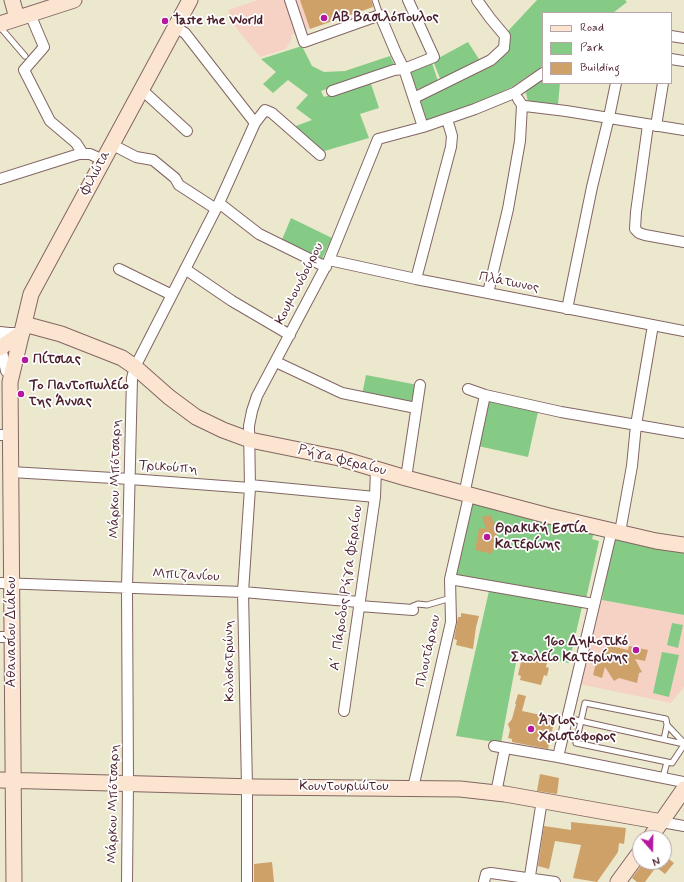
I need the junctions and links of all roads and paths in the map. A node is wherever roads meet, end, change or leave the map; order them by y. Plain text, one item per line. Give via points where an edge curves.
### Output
1 (12, 0) edge
2 (74, 0) edge
3 (190, 0) edge
4 (290, 0) edge
5 (375, 0) edge
6 (408, 0) edge
7 (477, 0) edge
8 (380, 15) junction
9 (24, 16) junction
10 (0, 24) edge
11 (0, 27) edge
12 (175, 27) junction
13 (672, 36) edge
14 (684, 38) edge
15 (25, 56) dead end
16 (672, 59) edge
17 (684, 61) edge
18 (404, 69) junction
19 (542, 74) edge
20 (616, 84) edge
21 (663, 84) edge
22 (142, 89) junction
23 (332, 91) dead end
24 (514, 93) junction
25 (414, 98) junction
26 (522, 105) junction
27 (609, 117) junction
28 (447, 119) junction
29 (255, 122) junction
30 (652, 125) junction
31 (422, 127) junction
32 (684, 130) edge
33 (187, 131) dead end
34 (111, 144) junction
35 (83, 154) junction
36 (320, 155) dead end
37 (103, 160) junction
38 (0, 179) edge
39 (218, 206) junction
40 (684, 242) edge
41 (328, 264) junction
42 (119, 268) dead end
43 (186, 269) junction
44 (416, 279) junction
45 (488, 293) junction
46 (172, 295) junction
47 (567, 309) junction
48 (653, 325) junction
49 (23, 329) junction
50 (684, 331) edge
51 (0, 332) edge
52 (290, 335) junction
53 (3, 350) edge
54 (276, 362) junction
55 (135, 367) junction
56 (420, 385) dead end
57 (468, 389) dead end
58 (485, 395) junction
59 (5, 400) edge
60 (416, 408) junction
61 (636, 425) junction
62 (684, 433) edge
63 (5, 435) edge
64 (250, 440) junction
65 (376, 469) junction
66 (11, 472) junction
67 (406, 478) junction
68 (130, 479) junction
69 (250, 487) junction
70 (6, 491) edge
71 (466, 495) junction
72 (374, 497) junction
73 (616, 531) junction
74 (684, 546) edge
75 (450, 579) junction
76 (6, 583) edge
77 (127, 587) junction
78 (243, 592) junction
79 (452, 598) junction
80 (359, 604) junction
81 (594, 604) junction
82 (411, 610) joint
83 (6, 637) edge
84 (344, 711) dead end
85 (567, 718) junction
86 (581, 721) junction
87 (667, 725) junction
88 (664, 739) junction
89 (684, 744) edge
90 (494, 746) dead end
91 (505, 748) junction
92 (558, 757) junction
93 (667, 762) junction
94 (663, 777) junction
95 (7, 780) edge
96 (684, 782) edge
97 (128, 784) junction
98 (247, 787) junction
99 (413, 788) junction
100 (684, 789) edge
101 (496, 793) junction
102 (542, 800) junction
103 (662, 822) junction
104 (684, 826) edge
105 (656, 830) edge
106 (632, 863) edge
107 (485, 878) edge
108 (529, 880) edge
109 (14, 882) edge
110 (127, 882) edge
111 (247, 882) edge
112 (555, 882) edge
113 (618, 882) edge

1 - 9 street
2 - 9 street
3 - 12 street, Φιλώτα
4 - 8 street via 304,42
5 - 8 lane
6 - 18 street via 434,57
7 - 25 street via 505,36 504,48 491,60
8 - 18 street
9 - 10 street
9 - 35 street via 44,47 24,70 50,122 76,143
11 - 15 lane
12 - 22 street, Φιλώτα
12 - 29 street via 185,33
13 - 14 street
16 - 17 street
18 - 23 street
18 - 25 street
19 - 24 street
20 - 27 street
21 - 30 street
22 - 33 street
22 - 34 street, Φιλώτα
24 - 26 street
24 - 28 street
25 - 31 street
26 - 27 street
26 - 45 street via 520,141 508,209
27 - 30 street
27 - 47 street
28 - 31 street
28 - 44 street via 452,136 451,147
29 - 36 street, Μάρκου Μπότσαρη via 265,110 272,113
29 - 39 street, Μάρκου Μπότσαρη
30 - 32 street
30 - 40 street via 635,229 645,235
31 - 41 street, Κουμουνδούρου via 378,139
34 - 37 street, Φιλώτα
34 - 39 street, Πλάτωνος via 136,156 153,160 175,178 179,185
35 - 37 street via 90,154
35 - 38 street
37 - 49 street, Φιλώτα via 31,294
39 - 41 street, Πλάτωνος via 260,234
39 - 43 street, Μάρκου Μπότσαρη
41 - 44 street, Πλάτωνος
41 - 52 street, Κουμουνδούρου
42 - 46 street
43 - 46 street, Μάρκου Μπότσαρη
43 - 52 street via 232,301
44 - 45 street, Πλάτωνος
45 - 47 street, Πλάτωνος
46 - 55 street, Μάρκου Μπότσαρη
47 - 48 street, Πλάτωνος
48 - 50 street, Πλάτωνος
48 - 61 street
49 - 51 street via 9,333
49 - 53 street, Φιλώτα
49 - 55 street, Ρήγα Φεραίου via 61,334 122,358
52 - 54 street, Κουμουνδούρου
53 - 59 street, Αθανασίου Διάκου via 8,376
54 - 60 street via 342,393
54 - 64 street, Κουμουνδούρου via 252,411
55 - 64 street, Ρήγα Φεραίου via 196,418
55 - 68 street, Μάρκου Μπότσαρη via 132,378
56 - 60 street
57 - 58 street
58 - 61 street
58 - 71 street, Πλουτάρχου
59 - 63 street, Αθανασίου Διάκου
60 - 67 street
61 - 62 street
61 - 73 street via 632,466
63 - 66 street, Αθανασίου Διάκου
64 - 65 street, Ρήγα Φεραίου via 339,458
64 - 69 street, Κολοκοτρώνη
65 - 67 street, Ρήγα Φεραίου
65 - 72 street, Α΄ Πάροδος Ρήγα Φεραίου
66 - 68 street, Τρικούπη
66 - 70 street, Αθανασίου Διάκου
67 - 71 street, Ρήγα Φεραίου
68 - 69 street, Τρικούπη
68 - 77 street, Μάρκου Μπότσαρη
69 - 72 street, Τρικούπη
69 - 78 street, Κολοκοτρώνη
70 - 76 street, Αθανασίου Διάκου
71 - 73 street, Ρήγα Φεραίου
71 - 75 street, Πλουτάρχου
72 - 80 street, Α΄ Πάροδος Ρήγα Φεραίου
73 - 74 street, Ρήγα Φεραίου
73 - 81 street
75 - 79 street, Πλουτάρχου
75 - 81 street
76 - 77 street, Μπιζανίου
76 - 83 street, Αθανασίου Διάκου
77 - 78 street, Μπιζανίου
77 - 97 street, Μάρκου Μπότσαρη
78 - 80 street, Μπιζανίου
78 - 98 street, Κολοκοτρώνη
79 - 82 lane via 427,605 418,604
79 - 99 street, Πλουτάρχου via 452,622
80 - 82 street, Μπιζανίου
80 - 84 street, Α΄ Πάροδος Ρήγα Φεραίου
81 - 85 street
83 - 95 street, Αθανασίου Διάκου
85 - 86 lane
85 - 92 street
86 - 87 lane via 585,703 666,719
86 - 88 lane
86 - 93 lane via 576,742
87 - 88 lane
87 - 89 lane
88 - 89 lane
89 - 93 lane via 672,763
90 - 91 street
91 - 92 street
91 - 101 street
92 - 94 street
93 - 94 lane
94 - 96 street
95 - 97 street, Κουντουριώτου
95 - 109 street, Αθανασίου Διάκου
97 - 98 street, Κουντουριώτου
97 - 110 street, Μάρκου Μπότσαρη
98 - 99 street, Κουντουριώτου
98 - 111 street, Κολοκοτρώνη
99 - 101 street, Κουντουριώτου
100 - 103 street
101 - 102 street, Κουντουριώτου
102 - 103 street, Κουντουριώτου
102 - 108 street
103 - 104 street, Κουντουριώτου
103 - 105 street
106 - 113 street
107 - 108 street via 491,873
108 - 112 street

